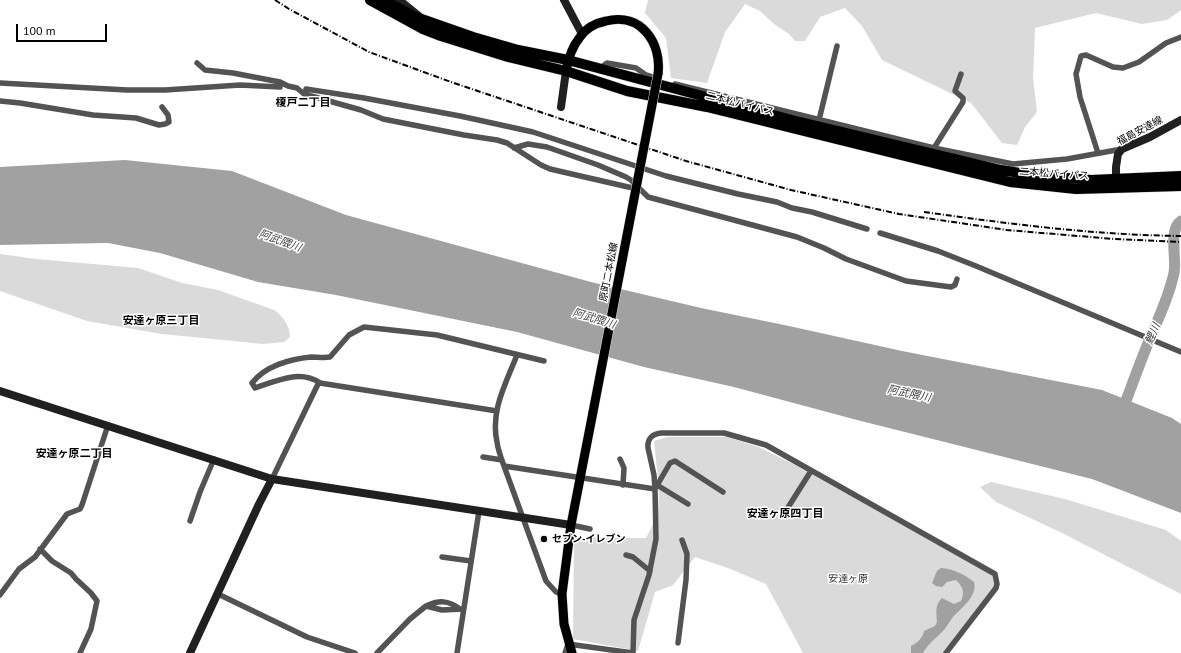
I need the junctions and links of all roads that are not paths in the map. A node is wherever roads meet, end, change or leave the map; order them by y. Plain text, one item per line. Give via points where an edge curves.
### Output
1 (364, 0) edge
2 (370, 0) edge
3 (384, 0) edge
4 (399, 0) edge
5 (564, 0) edge
6 (434, 25) junction
7 (423, 29) junction
8 (582, 34) junction
9 (1181, 37) edge
10 (837, 46) dead end
11 (568, 60) junction
12 (197, 64) dead end
13 (599, 69) junction
14 (566, 71) junction
15 (961, 74) dead end
16 (0, 83) edge
17 (280, 87) dead end
18 (306, 89) dead end
19 (0, 101) edge
20 (162, 107) dead end
21 (562, 107) dead end
22 (819, 120) junction
23 (1181, 120) edge
24 (514, 148) junction
25 (934, 148) junction
26 (1122, 149) junction
27 (1098, 153) junction
28 (1181, 176) edge
29 (1116, 184) junction
30 (1181, 186) edge
31 (637, 189) junction
32 (867, 229) dead end
33 (880, 233) dead end
34 (957, 279) dead end
35 (1181, 352) edge
36 (517, 355) junction
37 (544, 361) dead end
38 (319, 382) junction
39 (0, 391) edge
40 (497, 410) junction
41 (108, 425) junction
42 (483, 457) dead end
43 (214, 459) junction
44 (620, 459) dead end
45 (503, 463) junction
46 (811, 471) junction
47 (580, 478) junction
48 (272, 479) junction
49 (622, 485) junction
50 (656, 487) junction
51 (723, 492) dead end
52 (688, 504) dead end
53 (787, 510) dead end
54 (479, 511) junction
55 (522, 517) junction
56 (190, 521) dead end
57 (571, 525) junction
58 (590, 529) dead end
59 (682, 540) dead end
60 (40, 549) junction
61 (626, 555) dead end
62 (442, 557) dead end
63 (471, 561) junction
64 (650, 571) junction
65 (218, 594) junction
66 (562, 594) junction
67 (0, 595) edge
68 (462, 609) junction
69 (678, 643) dead end
70 (568, 644) junction
71 (340, 650) edge
72 (80, 653) edge
73 (190, 653) edge
74 (355, 653) edge
75 (377, 653) edge
76 (457, 653) edge
77 (565, 653) edge
78 (572, 653) edge
79 (633, 653) edge
80 (946, 653) edge

1 - 7 street
2 - 7 highway, 二本松バイパス
3 - 6 highway, 二本松バイパス
4 - 6 street
5 - 8 street
6 - 11 highway, 二本松バイパス via 510,48
7 - 14 highway, 二本松バイパス via 508,57
8 - 11 main road, 原町二本松線
8 - 31 main road, 原町二本松線, bridge via 596,24 610,20 627,20 645,30 655,45 659,58 658,74
9 - 27 street via 1166,43 1139,62 1123,68 1081,56 1076,74 1080,97
10 - 22 street
11 - 13 highway, 二本松バイパス
11 - 14 main road, 原町二本松線
12 - 24 street via 205,70 280,82 297,88 304,94 383,119 489,138 507,143
13 - 22 street via 606,63 636,68 665,82
13 - 29 highway, 二本松バイパス via 792,120 1001,170
14 - 21 street
14 - 29 highway, 二本松バイパス via 627,91 708,107 1010,182 1076,189
15 - 25 street via 956,91 964,98 963,102
16 - 17 street via 133,90 240,85
18 - 32 street via 462,116 533,132 666,176 777,202
19 - 20 street via 93,115 136,118 158,125 169,122 168,115
22 - 25 street
23 - 26 street, 福島安達線
24 - 31 street via 545,167
24 - 34 street via 536,144 576,157 626,177 648,197 797,238 906,281 951,287 955,286
25 - 27 street via 1013,164
26 - 27 street
26 - 29 street, 福島安達線 via 1118,154
28 - 29 highway
29 - 30 highway
31 - 47 main road, 原町二本松線, bridge
33 - 35 street via 976,266
36 - 37 street
36 - 38 street via 437,335 364,328 349,335 330,357 298,358 285,362 257,376 252,384 255,388 280,379 299,376 310,377
36 - 40 street via 498,401
38 - 40 street
38 - 48 street
39 - 41 street
40 - 45 street via 496,441
41 - 43 street
41 - 60 street via 80,509 67,514
42 - 45 street
43 - 48 street
43 - 56 street
44 - 49 street via 624,468
45 - 47 street
45 - 55 street
46 - 50 street via 766,445 726,433 661,432 652,436 648,444
46 - 53 street
46 - 80 street via 995,574 996,588
47 - 49 street
47 - 57 main road, 原町二本松線
48 - 54 street
48 - 65 street
49 - 50 street
50 - 51 street via 670,463 675,462
50 - 52 street
50 - 64 street via 656,539
54 - 55 street
54 - 63 street
55 - 57 street
55 - 66 street via 546,581 556,592
57 - 58 street
57 - 66 main road, 原町二本松線
59 - 69 street via 687,554 686,580
60 - 67 street via 35,557 19,569
60 - 72 street via 52,561 71,573 97,601 92,629
61 - 64 street via 633,557
62 - 63 street
63 - 68 street
64 - 79 street via 634,620
65 - 71 street
65 - 73 street
66 - 70 main road, 原町二本松線
68 - 75 street via 442,610 426,606
68 - 76 street
70 - 77 street
70 - 78 main road, 原町二本松線
70 - 79 street
71 - 74 street

